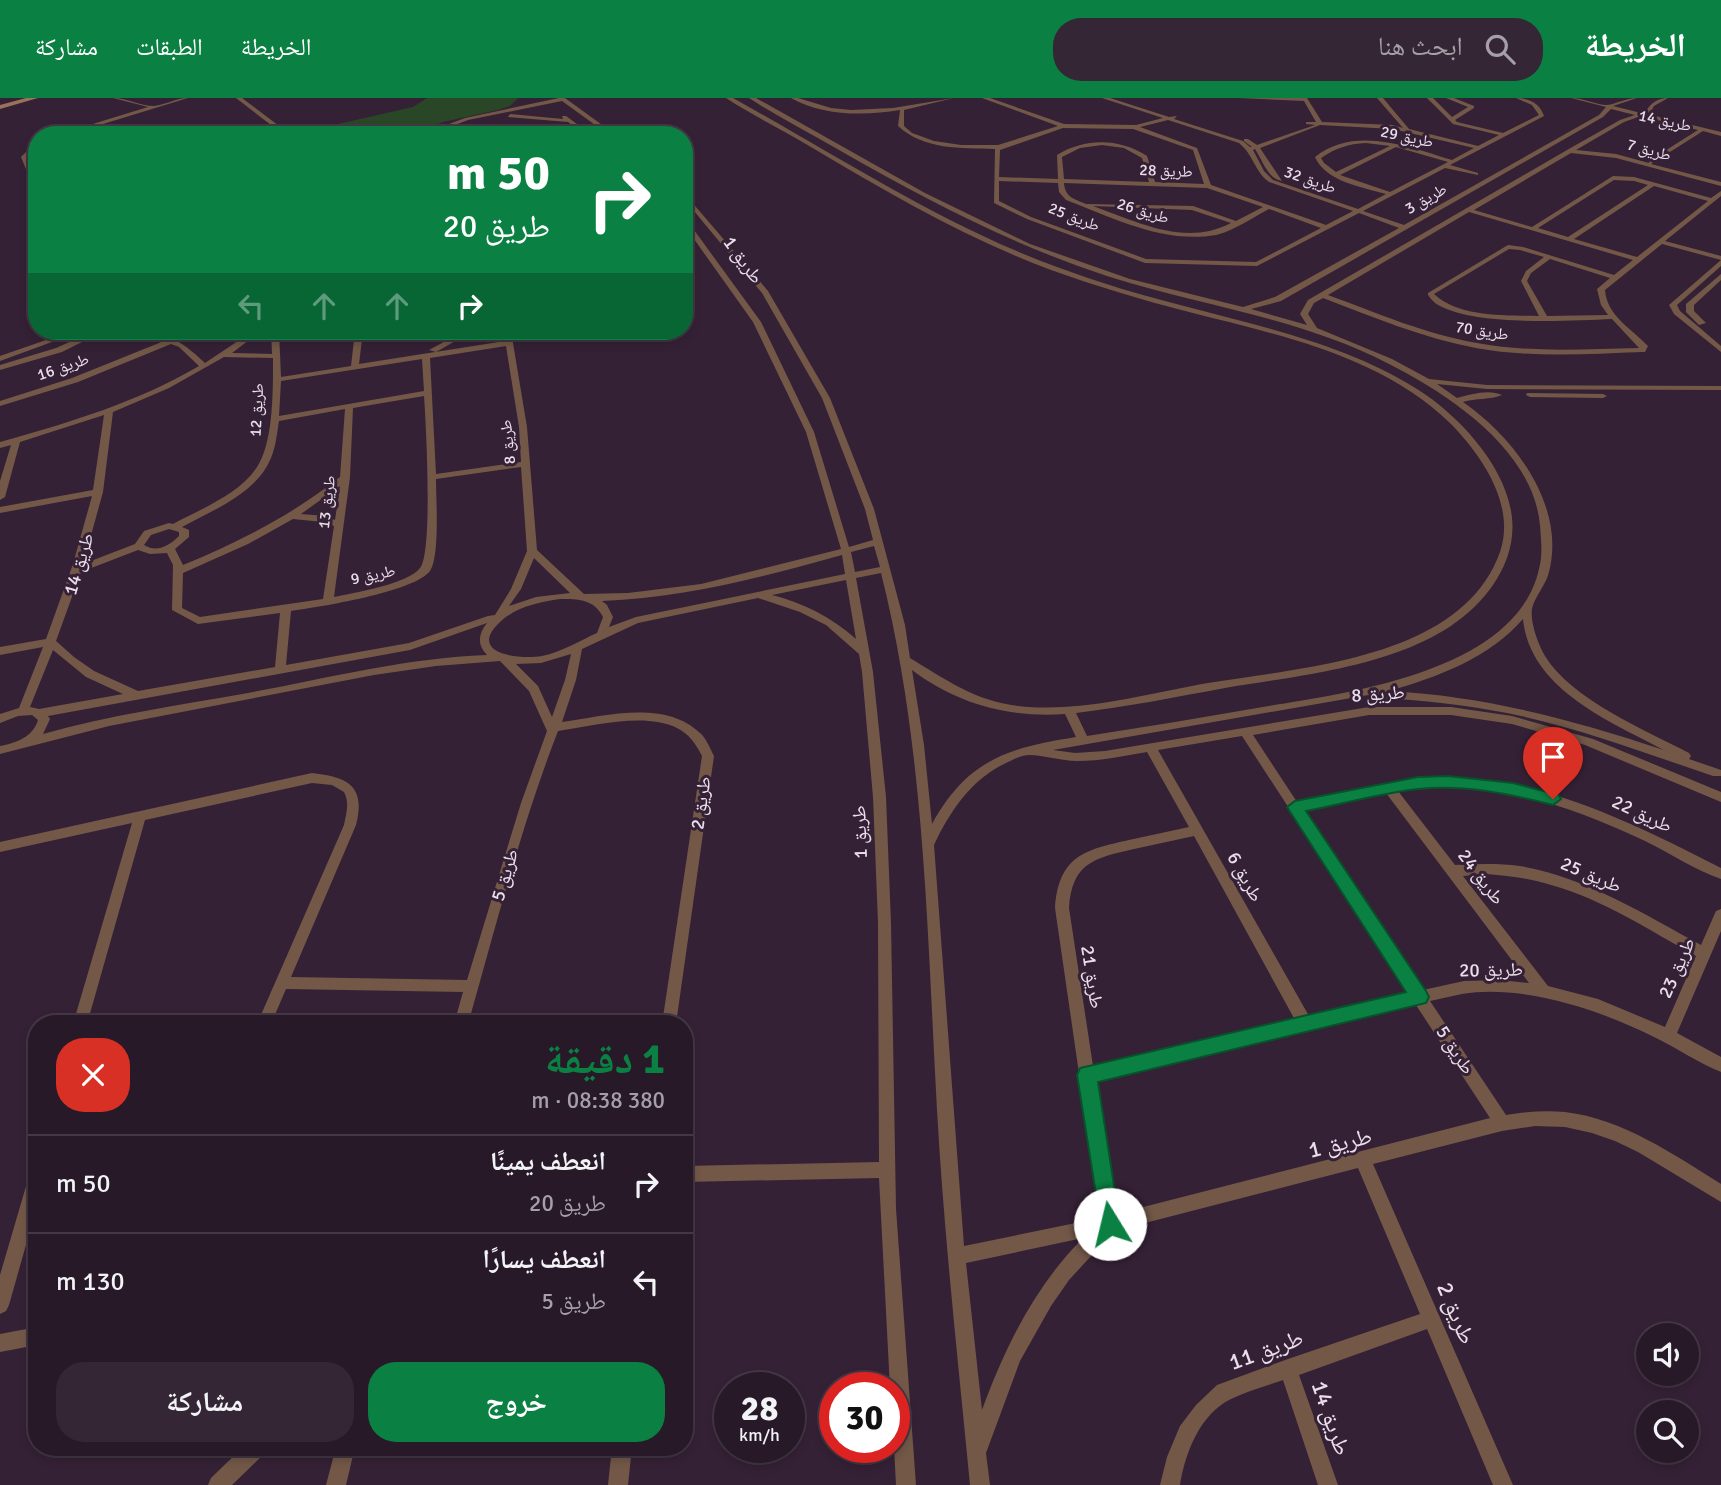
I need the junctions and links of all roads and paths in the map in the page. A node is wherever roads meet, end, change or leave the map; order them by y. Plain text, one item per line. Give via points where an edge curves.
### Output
1 (12, 98) edge
2 (19, 98) edge
3 (32, 98) edge
4 (116, 98) edge
5 (185, 98) edge
6 (239, 98) edge
7 (538, 98) edge
8 (562, 98) edge
9 (729, 98) edge
10 (794, 98) edge
11 (951, 98) edge
12 (985, 98) edge
13 (1105, 98) edge
14 (1116, 98) edge
15 (1242, 98) edge
16 (1248, 98) edge
17 (1380, 98) edge
18 (1430, 98) edge
19 (1449, 98) edge
20 (1520, 98) edge
21 (1574, 98) edge
22 (1599, 98) edge
23 (1634, 98) edge
24 (1665, 98) edge
25 (1296, 99) edge
26 (1305, 99) edge
27 (755, 100) edge
28 (1620, 102) junction
29 (545, 103) junction
30 (570, 104) junction
31 (0, 105) edge
32 (742, 105) junction
33 (153, 107) junction
34 (1609, 107) junction
35 (551, 108) junction
36 (1538, 108) joint
37 (1650, 109) junction
38 (902, 111) junction
39 (561, 114) dead end
40 (1640, 114) junction
41 (506, 117) junction
42 (1172, 117) junction
43 (1450, 120) junction
44 (570, 121) junction
45 (608, 122) dead end
46 (1308, 123) junction
47 (1319, 123) junction
48 (598, 124) junction
49 (90, 126) edge
50 (276, 126) edge
51 (448, 126) edge
52 (472, 126) edge
53 (577, 126) edge
54 (601, 126) edge
55 (1063, 126) junction
56 (1132, 127) junction
57 (1721, 127) edge
58 (1703, 129) junction
59 (1408, 130) junction
60 (1721, 134) edge
61 (1504, 135) junction
62 (1591, 138) junction
63 (1253, 146) junction
64 (1394, 146) junction
65 (999, 147) junction
66 (1479, 148) junction
67 (1568, 152) junction
68 (1453, 162) junction
69 (1651, 162) junction
70 (1445, 166) junction
71 (1476, 174) dead end
72 (1335, 175) junction
73 (996, 179) junction
74 (1060, 181) junction
75 (1721, 182) edge
76 (1152, 184) junction
77 (1653, 184) junction
78 (1208, 186) junction
79 (1721, 193) edge
80 (1391, 194) junction
81 (1712, 200) junction
82 (693, 204) edge
83 (1078, 204) junction
84 (1269, 207) junction
85 (1361, 210) junction
86 (1468, 210) junction
87 (1236, 223) junction
88 (1407, 226) junction
89 (1328, 228) junction
90 (1532, 229) junction
91 (693, 231) edge
92 (1569, 240) junction
93 (1658, 241) junction
94 (1549, 257) junction
95 (1636, 259) junction
96 (1721, 260) edge
97 (1108, 274) junction
98 (1721, 276) edge
99 (1614, 277) junction
100 (1094, 282) junction
101 (1323, 296) junction
102 (1241, 310) junction
103 (1615, 317) junction
104 (1544, 318) junction
105 (1313, 329) junction
106 (1721, 339) edge
107 (53, 340) edge
108 (81, 340) edge
109 (173, 340) joint
110 (243, 340) edge
111 (275, 340) edge
112 (360, 340) edge
113 (453, 340) edge
114 (509, 342) joint
115 (1721, 350) edge
116 (220, 355) junction
117 (275, 356) junction
118 (423, 356) junction
119 (0, 359) edge
120 (204, 366) junction
121 (355, 367) junction
122 (0, 368) edge
123 (275, 380) junction
124 (1424, 380) junction
125 (1721, 388) edge
126 (428, 393) junction
127 (1721, 397) edge
128 (1457, 401) junction
129 (0, 404) edge
130 (349, 407) junction
131 (109, 411) junction
132 (273, 419) junction
133 (16, 441) junction
134 (0, 446) edge
135 (526, 464) junction
136 (346, 477) junction
137 (432, 478) junction
138 (98, 492) junction
139 (0, 497) edge
140 (0, 510) edge
141 (293, 516) junction
142 (340, 525) junction
143 (176, 526) junction
144 (878, 542) junction
145 (139, 546) junction
146 (170, 548) junction
147 (532, 551) junction
148 (845, 551) junction
149 (885, 569) junction
150 (78, 570) junction
151 (178, 571) junction
152 (849, 576) junction
153 (758, 595) junction
154 (583, 597) junction
155 (328, 600) junction
156 (286, 608) junction
157 (1527, 608) junction
158 (497, 616) junction
159 (602, 632) junction
160 (51, 642) junction
161 (577, 649) junction
162 (0, 651) edge
163 (864, 652) junction
164 (502, 659) junction
165 (908, 662) junction
166 (279, 671) junction
167 (1361, 694) junction
168 (137, 695) junction
169 (1069, 710) junction
170 (23, 711) junction
171 (39, 713) junction
172 (0, 719) edge
173 (551, 728) junction
174 (1245, 732) junction
175 (1084, 741) junction
176 (26, 743) junction
177 (1151, 748) junction
178 (0, 750) edge
179 (1027, 751) junction
180 (1719, 774) edge
181 (1389, 788) junction
182 (1721, 797) edge
183 (1295, 807) junction
184 (140, 816) junction
185 (1197, 830) junction
186 (928, 845) junction
187 (0, 847) edge
188 (1452, 871) junction
189 (1721, 874) edge
190 (1721, 915) edge
191 (1704, 954) junction
192 (281, 983) junction
193 (471, 986) junction
194 (1542, 989) junction
195 (1419, 997) junction
196 (83, 1015) edge
197 (268, 1015) edge
198 (463, 1015) edge
199 (670, 1015) edge
200 (1306, 1025) junction
201 (1668, 1036) junction
202 (1721, 1065) edge
203 (1087, 1075) junction
204 (1502, 1123) junction
205 (1363, 1161) junction
206 (887, 1170) junction
207 (693, 1174) edge
208 (1721, 1194) edge
209 (28, 1207) edge
210 (1110, 1224) junction
211 (957, 1256) junction
212 (0, 1304) edge
213 (1431, 1319) junction
214 (28, 1338) edge
215 (0, 1343) edge
216 (1288, 1368) junction
217 (977, 1455) junction
218 (248, 1456) edge
219 (344, 1456) edge
220 (621, 1456) edge
221 (218, 1485) edge
222 (337, 1485) edge
223 (618, 1485) edge
224 (906, 1485) edge
225 (980, 1485) edge
226 (1170, 1485) edge
227 (1328, 1485) edge
228 (1503, 1485) edge

1 - 31 street
2 - 3 street
3 - 31 street
4 - 33 street
5 - 33 street
6 - 50 street
7 - 29 street
8 - 29 street
8 - 30 street
9 - 32 street
10 - 38 street via 818,108
11 - 38 street
12 - 55 street
13 - 42 street
14 - 42 street
15 - 16 street
16 - 25 street
17 - 59 street
18 - 43 street
19 - 43 street via 1472,107
20 - 36 street
21 - 34 street
22 - 28 street
23 - 28 street, طريق 3
24 - 37 street, طريق 3
25 - 26 street
25 - 46 street
26 - 47 street
27 - 32 street
27 - 97 street via 978,222
28 - 34 street, طريق 3
28 - 37 street, طريق 14
29 - 35 street
29 - 51 street
30 - 35 street
30 - 48 street
32 - 100 street via 958,228
33 - 49 street
34 - 40 street, طريق 14
34 - 88 street, طريق 3 via 1601,116
35 - 41 street
36 - 61 street via 1541,116
37 - 40 street, طريق 3
37 - 57 street, طريق 14
38 - 65 street via 901,126 916,136 943,144
39 - 44 street
40 - 58 street, طريق 14
40 - 62 street, طريق 3
41 - 44 street
41 - 52 street
42 - 56 street
42 - 63 street
43 - 61 street
44 - 53 street
45 - 48 street
46 - 47 street
46 - 63 street
47 - 59 street
47 - 63 street
48 - 54 street
55 - 56 street
55 - 65 street
56 - 78 street via 1195,149
58 - 60 street, طريق 14
58 - 69 street
59 - 66 street
61 - 66 street
62 - 67 street, طريق 3
62 - 69 street, طريق 7 via 1609,150
63 - 85 street, طريق 32 via 1277,178
63 - 85 street, طريق 32 via 1259,172 1271,181
64 - 68 street, طريق 29
64 - 72 street
64 - 72 street, طريق 29 via 1354,143 1322,153 1318,161
65 - 73 street, طريق 25
66 - 68 street
67 - 75 street, طريق 7 via 1616,156
67 - 86 street, طريق 3
68 - 70 street
69 - 75 street, طريق 7
70 - 71 street
70 - 80 street
72 - 80 street
73 - 74 street, طريق 28
73 - 89 street, طريق 25 via 995,199 1002,207 1151,263 1257,264
74 - 76 street, طريق 28
74 - 76 street via 1060,154 1103,144 1143,155
74 - 83 street via 1063,194
76 - 78 street, طريق 28
77 - 81 street
77 - 90 street via 1609,180
77 - 92 street
78 - 84 street, طريق 28
79 - 81 street
80 - 85 street
81 - 93 street
82 - 144 street, طريق 1 via 756,276 813,367 857,465
83 - 87 street via 1188,207
83 - 87 street, طريق 26 via 1171,234 1209,234
84 - 87 street, طريق 26
84 - 89 street, طريق 28
85 - 88 street, طريق 32
85 - 89 street, طريق 25
86 - 90 street
86 - 101 street, طريق 3
88 - 102 street, طريق 3 via 1278,299
90 - 92 street
91 - 148 street, طريق 1 via 738,288 786,373 825,470
92 - 95 street
93 - 95 street
93 - 96 street
94 - 99 street
94 - 104 street via 1528,272 1524,281
94 - 104 street via 1504,248 1430,294 1440,304 1488,316
95 - 99 street
96 - 115 street via 1673,305
97 - 100 street
97 - 102 street
98 - 106 street via 1689,308
99 - 103 street via 1600,292
100 - 169 street via 1317,345 1416,394 1460,429 1493,471 1504,495 1507,544 1500,568 1485,591 1464,612 1410,643 1339,665
101 - 103 street, طريق 70 via 1431,335 1473,345 1518,351 1645,349
101 - 105 street, طريق 3 via 1305,310
102 - 105 street
103 - 104 street
105 - 124 street
107 - 119 street
108 - 122 street
109 - 120 street
109 - 129 street, طريق 16 via 75,380
110 - 116 street
111 - 117 street, طريق 12
112 - 121 street
113 - 118 street
114 - 118 street
114 - 135 street, طريق 8
116 - 117 street
116 - 120 street
117 - 123 street, طريق 12
118 - 121 street
118 - 126 street, طريق 9
120 - 131 street
121 - 123 street
123 - 132 street, طريق 12
124 - 125 street via 1487,387
124 - 128 street
126 - 130 street
126 - 137 street, طريق 9
127 - 128 street via 1485,395
128 - 157 street via 1517,458 1545,518 1547,564
130 - 132 street
130 - 136 street, طريق 13
131 - 133 street
131 - 138 street, طريق 14
132 - 143 street, طريق 12 via 269,456 261,469 232,494
133 - 134 street
133 - 139 street
135 - 137 street
135 - 147 street, طريق 8
136 - 141 street
136 - 142 street, طريق 13
137 - 155 street, طريق 9 via 426,570 402,585
138 - 140 street
138 - 150 street, طريق 14
141 - 142 street
141 - 151 street
142 - 155 street, طريق 13
143 - 145 street via 147,533
143 - 146 street via 186,533
144 - 148 street
144 - 149 street, طريق 1
145 - 146 street via 147,551
145 - 150 street
146 - 151 street, طريق 9
147 - 154 street
147 - 158 street, طريق 8 via 516,589
148 - 152 street, طريق 1
148 - 154 street via 697,589
149 - 152 street
149 - 165 street, طريق 1
150 - 160 street, طريق 14
151 - 156 street, طريق 9 via 175,604 189,619 209,621
152 - 153 street
152 - 163 street, طريق 1
153 - 159 street via 653,615
153 - 163 street via 819,615
154 - 158 street via 539,600
154 - 159 street via 607,610
155 - 156 street, طريق 9
156 - 166 street
157 - 167 street via 1479,650 1445,668
157 - 180 street via 1529,639 1554,675 1596,706
158 - 164 street, طريق 8 via 484,637 485,645
158 - 166 street via 410,646
159 - 161 street
160 - 162 street
160 - 168 street via 94,678
160 - 170 street, طريق 14
161 - 164 street via 541,660
161 - 173 street, طريق 5 via 565,701
163 - 206 street, طريق 1 via 881,826
164 - 173 street via 534,689
164 - 176 street via 438,661 375,671
165 - 169 street via 947,688 986,704 1019,710
165 - 186 street, طريق 1
166 - 168 street
167 - 175 street
167 - 180 street via 1467,700 1522,710
168 - 171 street
169 - 175 street
170 - 171 street
170 - 172 street
171 - 176 street via 44,719 42,728
173 - 193 street, طريق 5
173 - 199 street, طريق 2 via 651,717 692,730 703,742 708,756
174 - 177 street, طريق 8
174 - 182 street, طريق 8 via 1369,711 1471,713 1589,742
174 - 183 street, طريق 5
175 - 179 street
176 - 178 street
177 - 179 street, طريق 8 via 1074,757
177 - 185 street, طريق 6
179 - 186 street via 999,760 959,790
181 - 183 street, طريق 22
181 - 188 street, طريق 24
181 - 189 street, طريق 22 via 1448,782 1539,795 1622,824
183 - 195 street, طريق 5
184 - 187 street
184 - 192 street via 312,778 337,782 353,794 350,825
184 - 196 street
185 - 200 street, طريق 6
185 - 203 street, طريق 21 via 1096,853 1083,859 1067,878 1062,908
186 - 211 street, طريق 1
188 - 191 street, طريق 25 via 1508,869 1554,878
188 - 194 street, طريق 24
190 - 191 street, طريق 23
191 - 201 street, طريق 23
192 - 193 street
192 - 197 street
193 - 198 street, طريق 5
194 - 195 street, طريق 20 via 1477,986
194 - 201 street, طريق 20 via 1609,1008
195 - 200 street, طريق 20
195 - 204 street, طريق 5
200 - 203 street, طريق 20
201 - 202 street, طريق 20
203 - 210 street, طريق 21
204 - 205 street, طريق 1
204 - 208 street, طريق 1 via 1549,1116 1604,1128 1644,1146
205 - 210 street, طريق 1
205 - 213 street, طريق 2
206 - 207 street
206 - 224 street, طريق 1
209 - 212 street
210 - 211 street, طريق 1
210 - 217 street via 1081,1251 1031,1318 1005,1371
211 - 217 street, طريق 1
213 - 216 street, طريق 11
213 - 228 street, طريق 2
214 - 215 street
216 - 226 street, طريق 11 via 1224,1392 1202,1408 1185,1432
216 - 227 street, طريق 14
217 - 225 street, طريق 1
218 - 221 street
219 - 222 street
220 - 223 street

